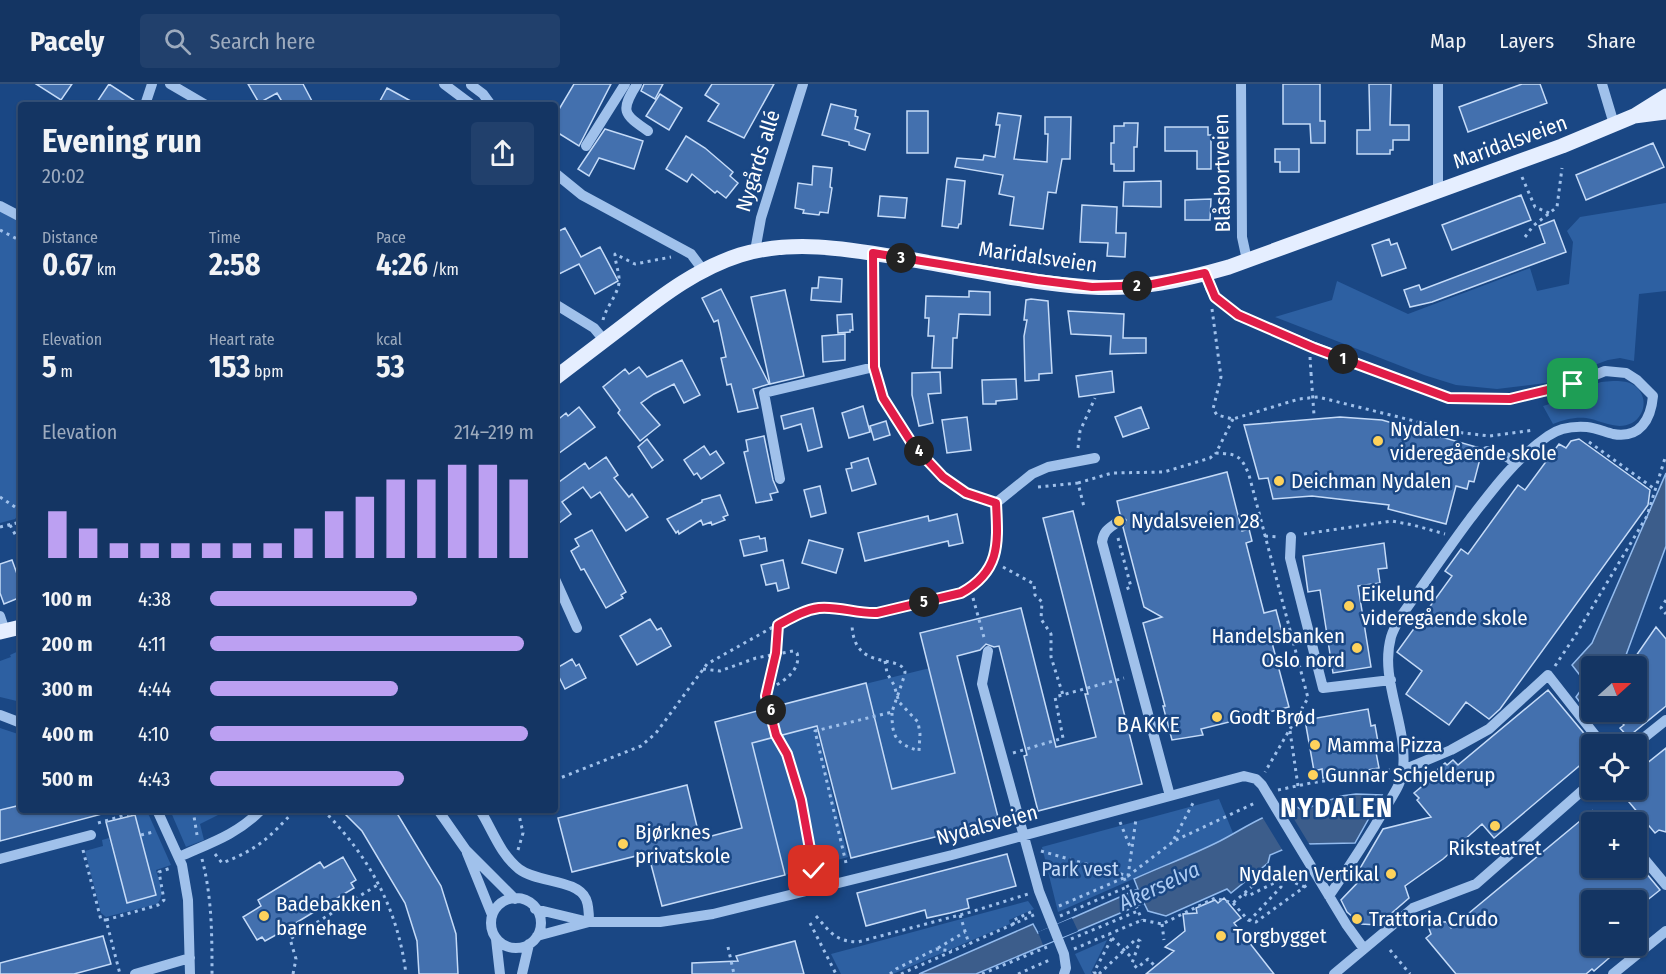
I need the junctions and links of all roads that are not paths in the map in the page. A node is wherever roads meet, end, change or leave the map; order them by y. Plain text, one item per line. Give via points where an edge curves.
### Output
1 (152, 84) edge
2 (170, 84) edge
3 (444, 84) edge
4 (625, 84) edge
5 (637, 84) edge
6 (802, 84) edge
7 (1240, 84) edge
8 (1438, 84) edge
9 (1602, 84) edge
10 (471, 85) edge
11 (1666, 96) edge
12 (146, 102) edge
13 (201, 102) edge
14 (468, 102) edge
15 (489, 102) edge
16 (1666, 112) edge
17 (1634, 116) junction
18 (1614, 124) junction
19 (648, 131) dead end
20 (586, 146) dead end
21 (558, 175) edge
22 (1438, 191) junction
23 (0, 206) edge
24 (18, 215) edge
25 (755, 251) junction
26 (873, 253) junction
27 (1247, 260) junction
28 (703, 270) junction
29 (1205, 273) junction
30 (558, 306) edge
31 (604, 340) junction
32 (874, 367) junction
33 (558, 376) edge
34 (1487, 451) dead end
35 (1095, 458) dead end
36 (1515, 464) junction
37 (780, 479) dead end
38 (996, 503) junction
39 (1117, 522) road end
40 (1291, 537) dead end
41 (558, 585) edge
42 (784, 622) dead end
43 (2, 627) edge
44 (18, 627) edge
45 (578, 628) dead end
46 (988, 651) road end
47 (1390, 680) junction
48 (0, 715) edge
49 (1666, 720) edge
50 (18, 722) edge
51 (1594, 734) edge
52 (1647, 735) edge
53 (1403, 770) junction
54 (1581, 792) edge
55 (1170, 796) junction
56 (158, 813) edge
57 (258, 813) edge
58 (440, 813) edge
59 (482, 813) edge
60 (91, 835) road end
61 (1025, 835) junction
62 (466, 850) junction
63 (0, 859) edge
64 (181, 861) junction
65 (1647, 862) edge
66 (1666, 885) edge
67 (1329, 896) junction
68 (515, 899) junction
69 (535, 909) junction
70 (492, 915) junction
71 (590, 922) junction
72 (1666, 931) edge
73 (496, 939) junction
74 (533, 940) junction
75 (1364, 949) junction
76 (190, 958) junction
77 (135, 974) edge
78 (189, 974) edge
79 (500, 974) edge
80 (522, 974) edge
81 (1064, 974) edge
82 (1334, 974) edge
83 (1613, 974) edge

1 - 12 street
2 - 13 street
3 - 14 street
4 - 20 street
5 - 19 street via 625,111
6 - 25 street, Nygårds allé via 761,218
7 - 27 street, Blåsbortveien via 1242,237
8 - 22 street
9 - 18 street
10 - 15 street
11 - 17 main road, Maridalsveien
16 - 17 main road, Maridalsveien
17 - 18 main road, Maridalsveien
18 - 22 main road, Maridalsveien
21 - 28 street via 582,195 691,254
22 - 27 main road, Maridalsveien
23 - 24 street
25 - 26 main road, Maridalsveien via 792,246
25 - 28 main road, Maridalsveien
26 - 29 main road, Maridalsveien via 1092,287 1148,285
26 - 32 street
27 - 29 main road, Maridalsveien
28 - 31 main road, Maridalsveien
29 - 36 street via 1215,297 1238,315 1449,398 1510,399 1573,384 1605,371 1626,373 1653,396 1646,421 1629,434 1587,427 1565,428 1550,434
30 - 31 street via 588,323
31 - 33 main road, Maridalsveien
32 - 37 street via 764,393
32 - 38 street via 883,398 932,467 966,493
34 - 36 street
35 - 38 street via 1032,474
36 - 47 street via 1401,616 1388,653
38 - 42 street via 998,543 993,562 983,577 961,593 877,613 821,608
39 - 55 street via 1107,528 1102,542
40 - 47 street via 1290,558 1323,688
41 - 45 street
43 - 44 main road
46 - 61 street via 982,684
47 - 53 street
48 - 50 street
49 - 52 street
51 - 53 street via 1548,675 1489,729
53 - 67 street via 1364,845
54 - 75 street via 1476,884 1413,908
55 - 61 street, Nydalsveien
55 - 67 street, Nydalsveien via 1244,776 1256,779
56 - 64 street
57 - 64 street via 245,826
58 - 62 street
59 - 71 street via 502,849 519,869 579,890 585,897
60 - 63 street
61 - 71 street, Nydalsveien via 696,918
61 - 81 street via 1039,891 1056,921
62 - 68 street
62 - 70 street
64 - 76 street via 188,900
65 - 66 street
67 - 75 street, Nydalsveien
68 - 69 street via 526,901
68 - 70 street via 501,903
69 - 71 street, Nydalsveien
69 - 74 street via 540,922
70 - 73 street
71 - 74 street, Nydalsveien
72 - 83 street
73 - 74 street via 508,947 523,947
73 - 79 street
74 - 80 street
75 - 82 street
76 - 77 street
76 - 78 street

